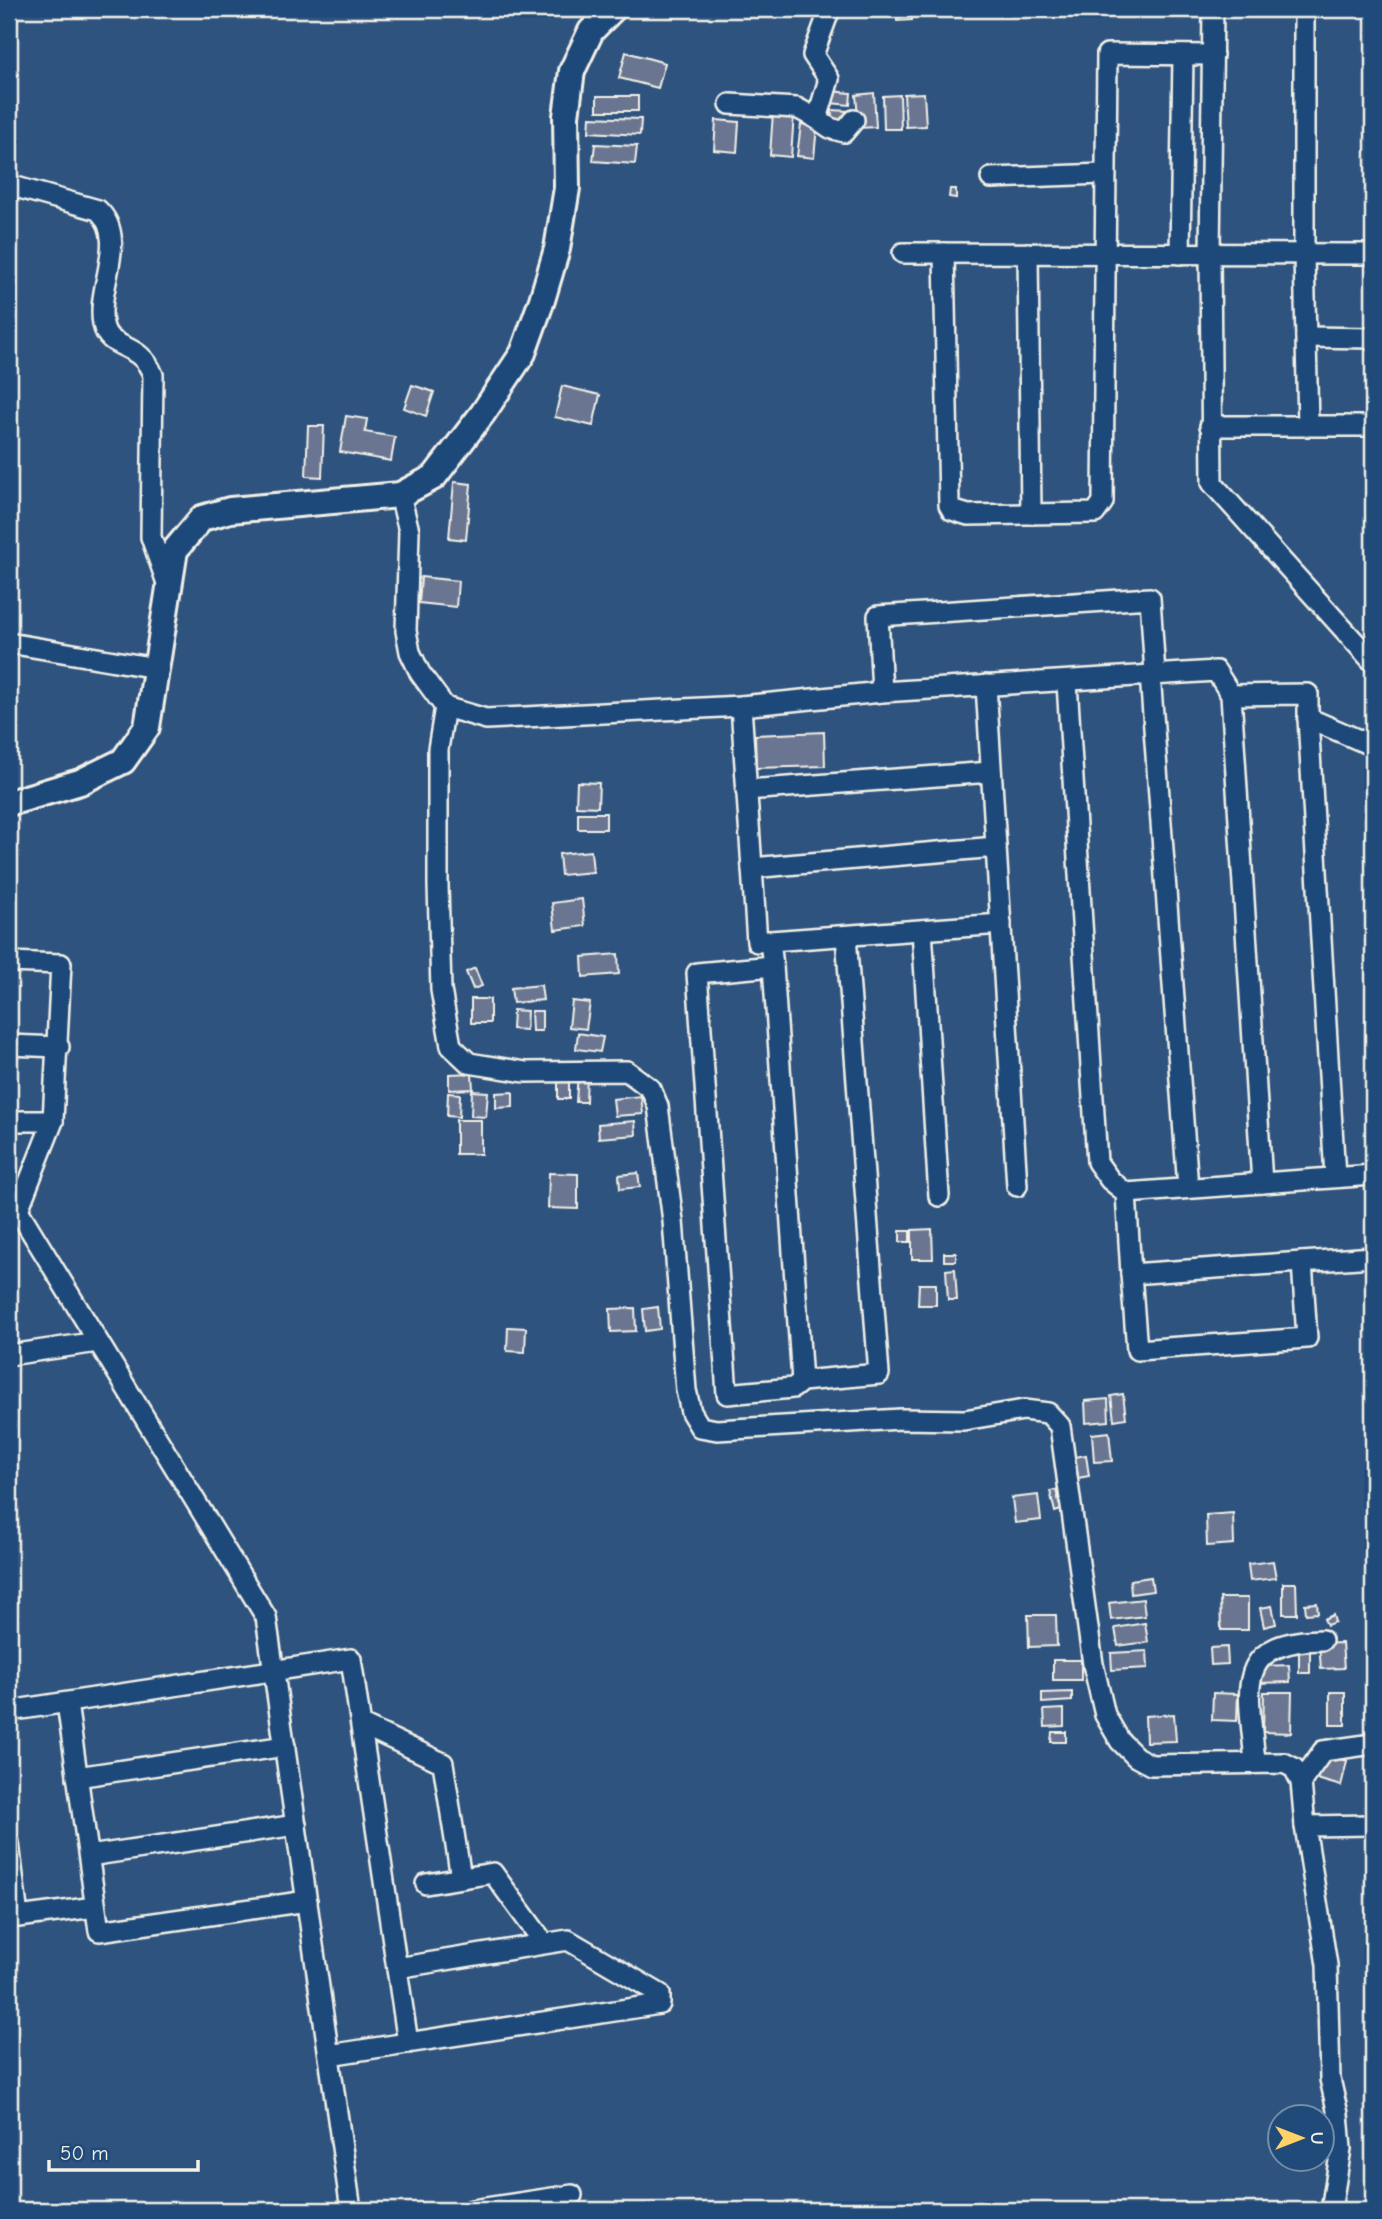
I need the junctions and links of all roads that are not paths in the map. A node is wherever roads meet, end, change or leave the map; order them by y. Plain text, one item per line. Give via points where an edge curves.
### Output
1 (613, 9) edge
2 (830, 9) edge
3 (1213, 9) edge
4 (1304, 9) edge
5 (1183, 55) junction
6 (1213, 55) junction
7 (730, 104) dead end
8 (817, 119) junction
9 (854, 120) dead end
10 (1104, 174) junction
11 (991, 178) dead end
12 (9, 185) edge
13 (903, 253) dead end
14 (944, 253) junction
15 (1028, 253) junction
16 (1104, 254) junction
17 (1180, 254) junction
18 (1210, 254) junction
19 (1304, 254) junction
20 (1373, 254) edge
21 (1306, 337) junction
22 (1373, 338) edge
23 (1308, 425) junction
24 (1210, 426) junction
25 (1373, 426) edge
26 (400, 495) junction
27 (1031, 514) junction
28 (170, 593) junction
29 (9, 643) edge
30 (1373, 662) edge
31 (156, 668) junction
32 (1153, 674) junction
33 (1067, 682) junction
34 (986, 685) junction
35 (883, 692) junction
36 (1231, 695) junction
37 (741, 706) junction
38 (445, 708) junction
39 (1308, 718) junction
40 (1373, 747) edge
41 (991, 772) junction
42 (746, 790) junction
43 (9, 803) edge
44 (996, 847) junction
45 (752, 868) junction
46 (1000, 924) junction
47 (922, 930) junction
48 (846, 936) junction
49 (770, 941) junction
50 (9, 962) edge
51 (773, 966) junction
52 (9, 1045) edge
53 (59, 1047) junction
54 (9, 1121) edge
55 (53, 1121) junction
56 (1373, 1175) edge
57 (1335, 1177) junction
58 (1262, 1183) junction
59 (1017, 1186) dead end
60 (1188, 1188) junction
61 (1126, 1192) junction
62 (939, 1196) dead end
63 (13, 1209) edge
64 (1373, 1257) edge
65 (1302, 1262) junction
66 (1131, 1274) junction
67 (98, 1342) junction
68 (9, 1355) edge
69 (802, 1381) junction
70 (1322, 1640) dead end
71 (274, 1671) junction
72 (67, 1703) junction
73 (9, 1711) edge
74 (362, 1725) junction
75 (1373, 1744) edge
76 (285, 1746) junction
77 (1255, 1763) junction
78 (77, 1777) junction
79 (1301, 1782) junction
80 (296, 1825) junction
81 (1373, 1825) edge
82 (1305, 1826) junction
83 (9, 1843) edge
84 (89, 1856) junction
85 (461, 1878) junction
86 (426, 1884) dead end
87 (307, 1901) junction
88 (95, 1907) junction
89 (544, 1944) junction
90 (397, 1968) junction
91 (408, 2043) junction
92 (329, 2055) junction
93 (572, 2195) dead end
94 (351, 2210) edge
95 (472, 2210) edge
96 (1331, 2210) edge

1 - 26 street via 591,31 572,71 566,116 567,188 557,249 523,353 434,477
2 - 8 street via 813,55 829,79
3 - 6 street
4 - 19 street
5 - 6 street
5 - 10 street via 1107,54
5 - 17 street
6 - 18 street
7 - 8 street via 797,108
8 - 9 street via 844,132
10 - 11 street
10 - 16 street
12 - 28 street via 98,210 109,220 112,234 103,284 103,327 109,340 148,361 153,375 151,537
13 - 14 street
14 - 15 street
14 - 27 street via 949,505 968,515
15 - 16 street
15 - 27 street
16 - 17 street
16 - 27 street via 1103,502 1089,515
17 - 18 street
18 - 19 street
18 - 24 street
19 - 20 street
19 - 21 street
21 - 22 street
21 - 23 street
23 - 24 street
23 - 25 street
24 - 30 street via 1212,483
26 - 28 street via 230,510 202,518 175,550
26 - 38 street via 409,531 406,631 410,652
28 - 31 street
29 - 31 street
31 - 43 street via 147,727 123,761 80,782
32 - 33 street
32 - 35 street via 1150,597 877,615
32 - 36 street via 1216,671
32 - 60 street
33 - 34 street
33 - 61 street via 1097,1162
34 - 35 street
34 - 41 street
35 - 37 street
36 - 39 street via 1308,694
36 - 58 street
37 - 38 street via 486,719
37 - 42 street
38 - 77 street via 438,749 438,885 441,990 452,1046 469,1063 525,1072 627,1071 651,1089 658,1106 673,1222 686,1390 695,1421 700,1427 717,1430 901,1419 964,1420 1024,1410 1048,1413 1060,1426 1104,1715 1136,1757 1151,1765
39 - 40 street
39 - 57 street
41 - 42 street
41 - 44 street
42 - 45 street
44 - 45 street
44 - 46 street
45 - 49 street via 757,942
46 - 47 street
46 - 59 street
47 - 48 street
47 - 62 street
48 - 49 street
48 - 69 street via 878,1374
49 - 51 street
50 - 53 street via 61,964
51 - 69 street
51 - 69 street via 697,973 727,1394 793,1388
52 - 53 street
53 - 55 street
54 - 55 street
55 - 63 street
56 - 57 street
57 - 58 street
58 - 60 street
60 - 61 street
61 - 66 street
63 - 67 street
64 - 65 street
65 - 66 street
65 - 66 street via 1307,1338 1294,1339 1137,1350
67 - 68 street
67 - 71 street via 267,1617
70 - 77 street via 1299,1640 1275,1648 1254,1663 1250,1685
71 - 72 street
71 - 74 street via 351,1659
71 - 76 street
72 - 73 street
72 - 78 street
74 - 85 street via 443,1763
74 - 90 street
75 - 79 street via 1323,1751
76 - 78 street
76 - 80 street
77 - 79 street via 1284,1763 1294,1768
78 - 84 street
79 - 82 street
80 - 84 street
80 - 87 street
81 - 82 street
82 - 96 street via 1327,1965 1330,2079 1340,2137
83 - 88 street via 18,1917
84 - 88 street
85 - 86 street
85 - 89 street via 493,1873
87 - 88 street via 99,1931
87 - 92 street
89 - 90 street
89 - 91 street via 568,1940 660,1994 660,2004
90 - 91 street
91 - 92 street
92 - 94 street
93 - 95 street

